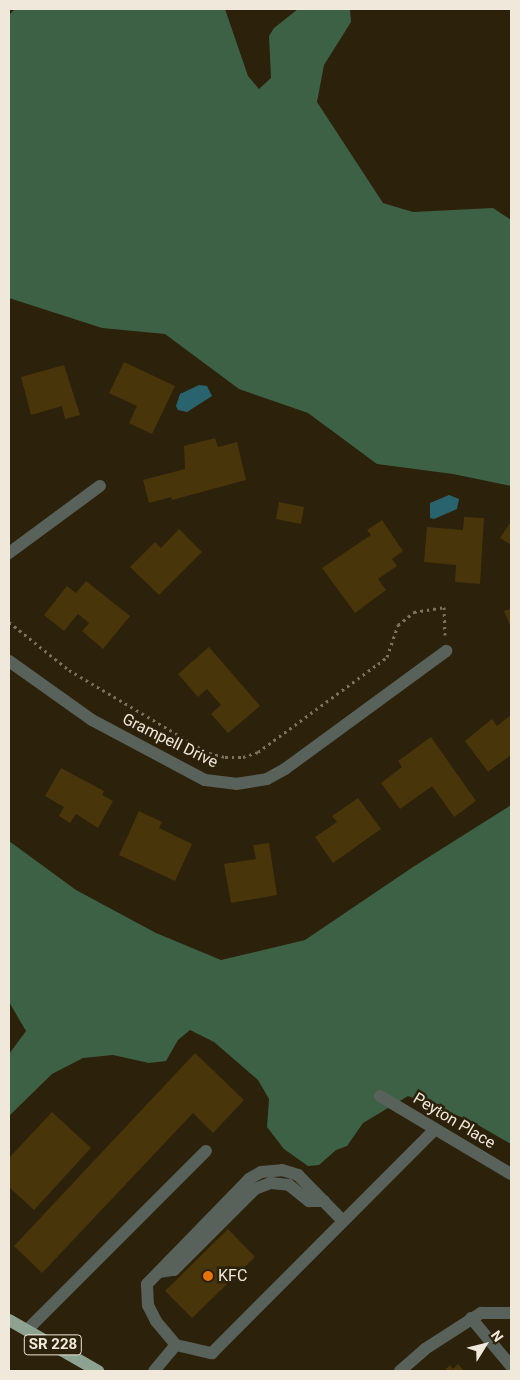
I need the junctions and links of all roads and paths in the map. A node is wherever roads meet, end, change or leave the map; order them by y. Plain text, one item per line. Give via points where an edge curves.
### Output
1 (100, 486) dead end
2 (9, 554) edge
3 (9, 622) edge
4 (446, 651) joint
5 (9, 661) edge
6 (380, 1096) dead end
7 (435, 1129) junction
8 (206, 1151) dead end
9 (511, 1174) edge
10 (343, 1221) junction
11 (511, 1313) edge
12 (476, 1315) junction
13 (9, 1320) edge
14 (27, 1330) junction
15 (176, 1345) junction
16 (511, 1366) edge
17 (98, 1371) edge
18 (154, 1371) edge
19 (400, 1371) edge

1 - 2 street
3 - 4 path via 69,670 209,753 225,757 243,757 258,752 378,664 386,656 398,625 414,612 444,607
4 - 5 street, Grampell Drive via 285,770 267,779 236,784 205,780 92,720
6 - 7 street, Peyton Place
7 - 9 street, Peyton Place
7 - 10 street
8 - 14 street
10 - 15 street via 212,1354
10 - 15 street via 298,1175 282,1170 261,1172 248,1178 147,1284 148,1305 156,1321
11 - 12 street
12 - 16 street
12 - 19 street via 425,1348
13 - 14 main road, SR 228
14 - 17 main road, SR 228
15 - 18 street

